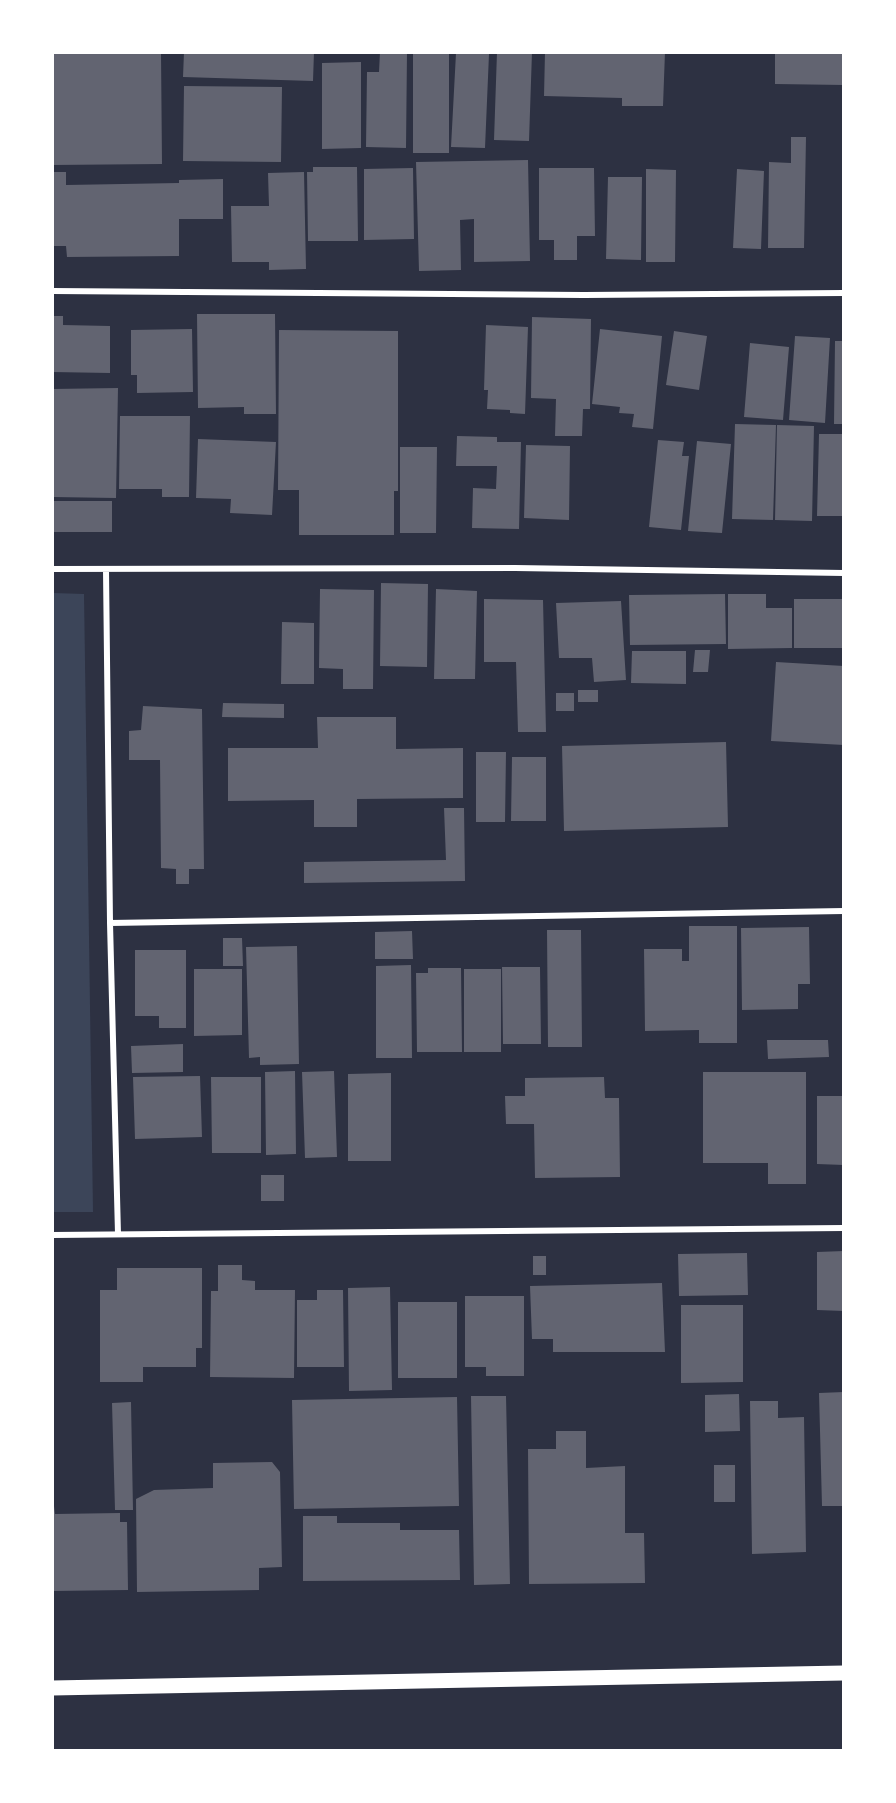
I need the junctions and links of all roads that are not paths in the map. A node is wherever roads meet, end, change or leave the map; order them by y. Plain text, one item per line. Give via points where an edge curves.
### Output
1 (52, 291) edge
2 (843, 293) edge
3 (52, 569) edge
4 (106, 570) junction
5 (843, 573) edge
6 (843, 911) edge
7 (110, 923) junction
8 (843, 1228) edge
9 (118, 1234) junction
10 (52, 1235) edge
11 (843, 1673) edge
12 (52, 1688) edge

1 - 2 street
3 - 4 street
4 - 5 street via 515,568
4 - 7 street
6 - 7 street
7 - 9 street
8 - 9 street
9 - 10 street
11 - 12 main road

